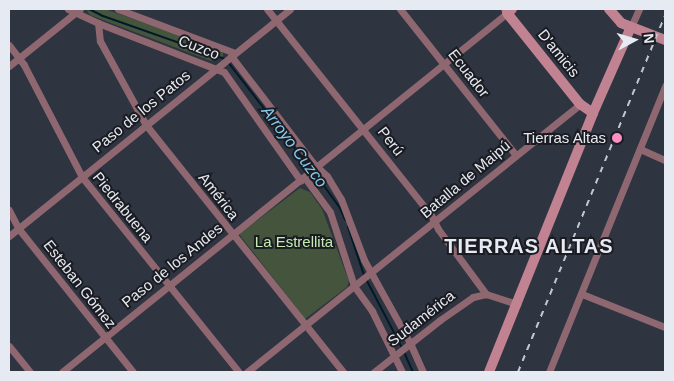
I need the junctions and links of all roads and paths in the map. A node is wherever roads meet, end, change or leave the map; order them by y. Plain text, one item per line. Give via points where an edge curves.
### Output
1 (118, 9) edge
2 (267, 9) edge
3 (290, 9) edge
4 (400, 9) edge
5 (609, 9) edge
6 (639, 9) edge
7 (76, 10) edge
8 (508, 10) edge
9 (276, 20) junction
10 (98, 23) junction
11 (631, 27) junction
12 (665, 40) edge
13 (9, 45) edge
14 (232, 56) junction
15 (20, 58) junction
16 (444, 64) junction
17 (9, 66) edge
18 (220, 66) junction
19 (665, 86) edge
20 (580, 104) junction
21 (593, 113) junction
22 (146, 125) junction
23 (364, 130) junction
24 (640, 149) junction
25 (515, 154) junction
26 (665, 160) edge
27 (310, 174) junction
28 (82, 177) junction
29 (9, 210) edge
30 (434, 222) junction
31 (18, 228) junction
32 (233, 235) junction
33 (9, 236) edge
34 (370, 275) junction
35 (169, 286) junction
36 (354, 286) junction
37 (486, 294) junction
38 (582, 294) junction
39 (517, 304) junction
40 (306, 324) junction
41 (665, 327) edge
42 (106, 338) junction
43 (409, 344) junction
44 (9, 346) edge
45 (397, 355) junction
46 (30, 372) edge
47 (62, 372) edge
48 (133, 372) edge
49 (239, 372) edge
50 (247, 372) edge
51 (343, 372) edge
52 (374, 372) edge
53 (402, 372) edge
54 (422, 372) edge
55 (489, 372) edge
56 (549, 372) edge

1 - 14 street
2 - 9 street, Perú
3 - 9 street, Paso de los Patos
4 - 16 street, Ecuador
5 - 11 street via 621,23
6 - 11 street
7 - 10 street, Cuzco
7 - 15 street
8 - 16 street, Paso de los Andes
8 - 20 street, D'amicis
9 - 14 street, Paso de los Patos
9 - 23 street, Perú
10 - 18 street, Cuzco
10 - 22 street, América via 100,41
11 - 12 street
11 - 21 street
13 - 15 street, Piedrabuena
14 - 18 street, Paso de los Patos
14 - 27 street
15 - 17 street
15 - 28 street, Piedrabuena
16 - 23 street, Paso de los Andes
16 - 25 street, Ecuador
18 - 22 street, Paso de los Patos
18 - 27 street, Cuzco
19 - 24 street
20 - 21 street, D'amicis
20 - 25 street, Batalla de Maipú
21 - 39 street
22 - 28 street, Paso de los Patos
22 - 32 street, América
23 - 27 street, Paso de los Andes
23 - 30 street, Perú
24 - 26 street
24 - 38 street
25 - 30 street, Batalla de Maipú
27 - 32 street, Paso de los Andes
27 - 34 street via 327,176 341,199
27 - 36 street, Cuzco via 330,212
28 - 31 street, Paso de los Patos
28 - 35 street, Piedrabuena
29 - 31 street, Esteban Gómez
30 - 34 street, Batalla de Maipú
30 - 37 street, Perú
31 - 33 street, Paso de los Patos
31 - 42 street, Esteban Gómez
32 - 35 street, Paso de los Andes
32 - 40 street, América
34 - 36 street, Batalla de Maipú
34 - 43 street
35 - 42 street, Paso de los Andes
35 - 49 street, Piedrabuena
36 - 40 street
36 - 45 street, Cuzco
37 - 39 street
37 - 43 street, Sudamérica via 460,305
38 - 41 street
38 - 56 street
39 - 55 street
40 - 50 street
40 - 51 street, América
42 - 47 street, Paso de los Andes
42 - 48 street, Esteban Gómez
43 - 45 street, Sudamérica
43 - 54 street
44 - 46 street
45 - 52 street, Sudamérica
45 - 53 street, Cuzco

